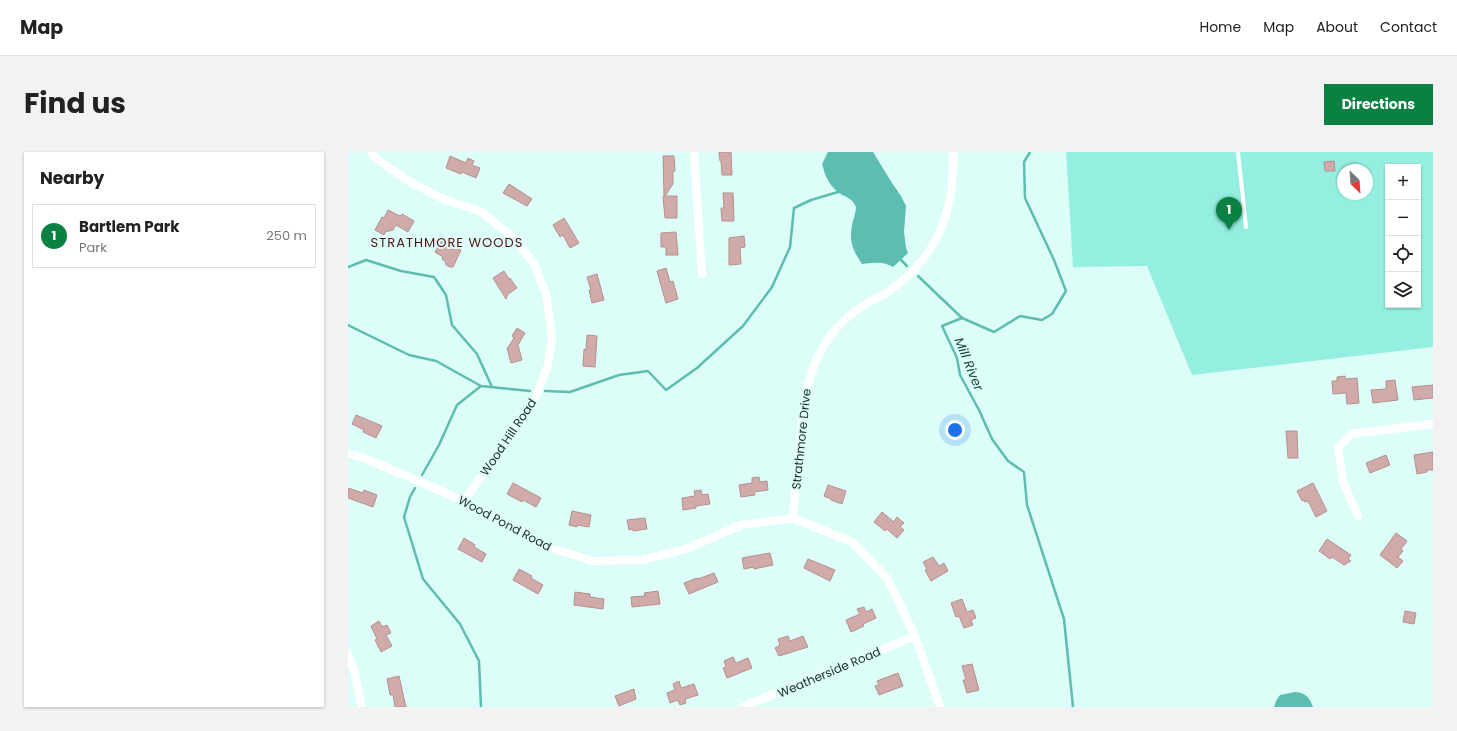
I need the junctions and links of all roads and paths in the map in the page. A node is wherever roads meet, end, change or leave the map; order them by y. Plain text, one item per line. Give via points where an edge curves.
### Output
1 (371, 152) edge
2 (694, 152) edge
3 (953, 152) edge
4 (1238, 152) edge
5 (1246, 227) dead end
6 (702, 274) dead end
7 (1433, 424) edge
8 (348, 453) edge
9 (464, 501) junction
10 (1358, 516) dead end
11 (793, 518) junction
12 (915, 636) junction
13 (348, 654) edge
14 (362, 707) edge
15 (744, 707) edge
16 (940, 707) edge

1 - 9 street, Wood Hill Road via 408,181 443,198 480,211 514,238 535,265 547,298 552,338 548,365 534,401
2 - 6 street
3 - 11 street, Strathmore Drive via 954,170 950,200 941,230 926,257 907,277 846,319 828,339 814,364 806,387 802,414
4 - 5 lane
7 - 10 street via 1351,434 1338,448 1342,482
8 - 9 street, Wood Pond Road
9 - 11 street, Wood Pond Road via 547,547 593,561 642,560 686,549 741,525
11 - 12 street, Wood Pond Road via 852,542 887,578
12 - 15 street, Weatherside Road
12 - 16 street, Wood Pond Road
13 - 14 street

